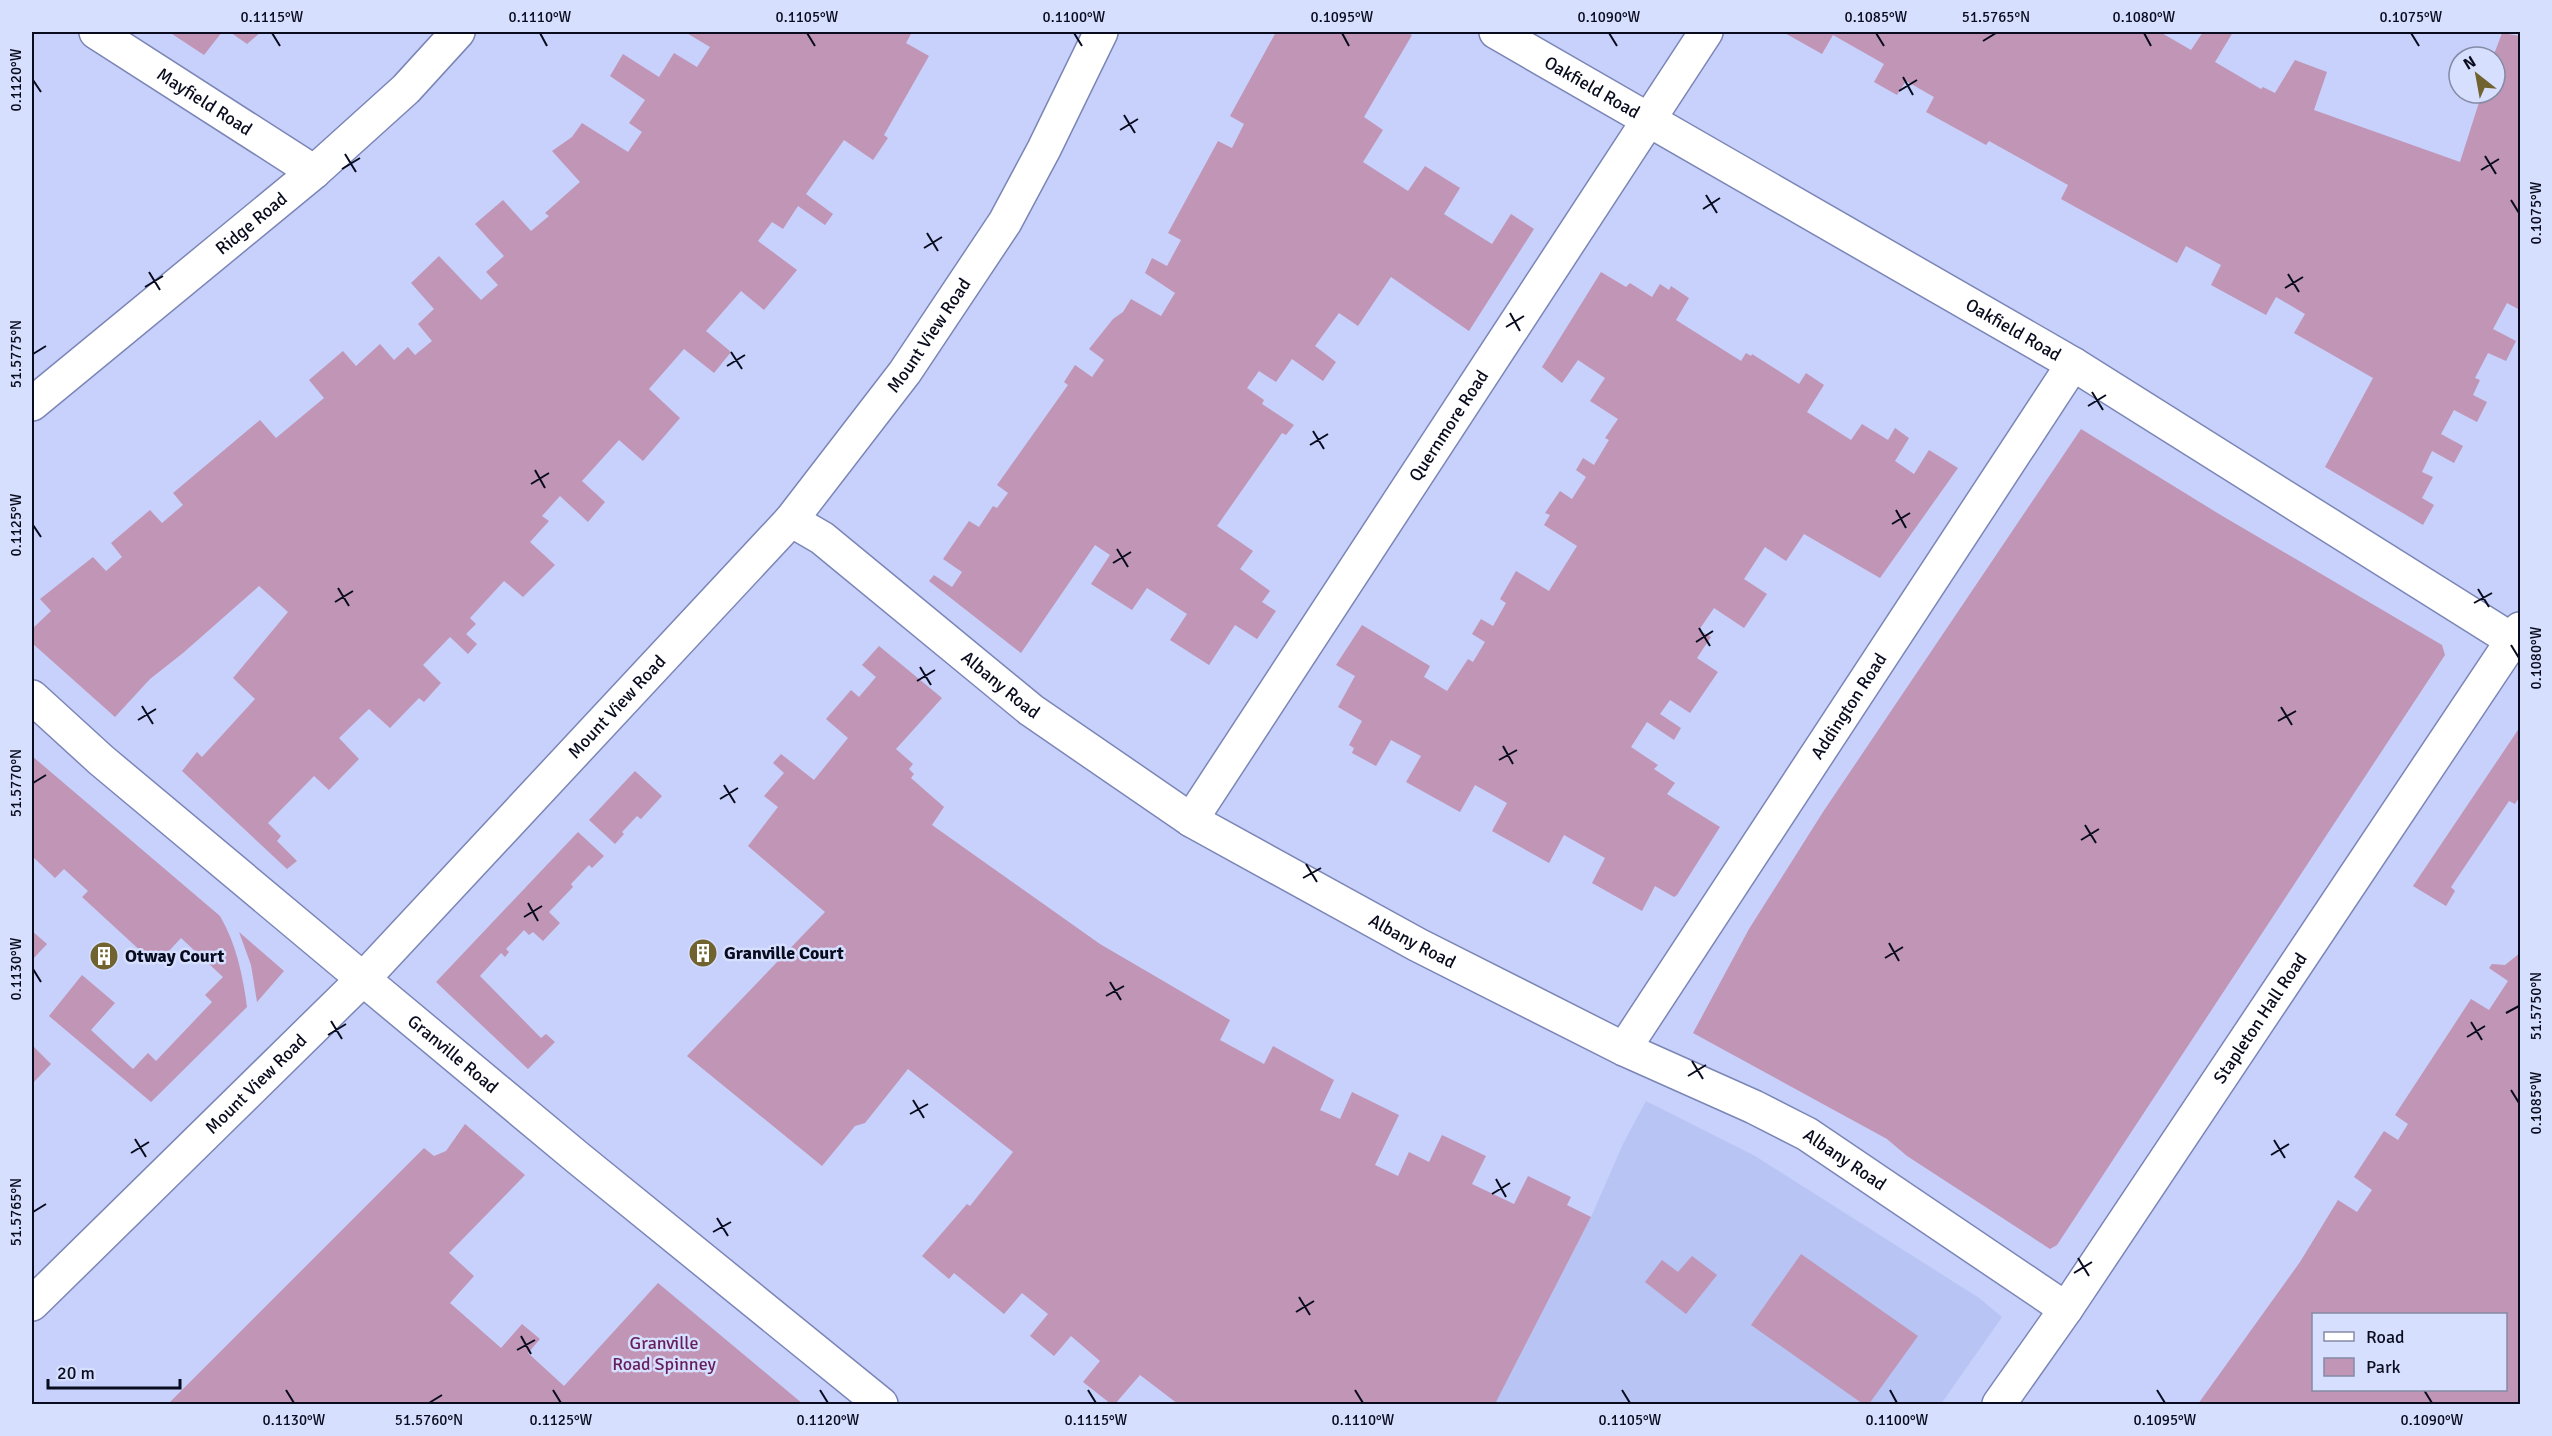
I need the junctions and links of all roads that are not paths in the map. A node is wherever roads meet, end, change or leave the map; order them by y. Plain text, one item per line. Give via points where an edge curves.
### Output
1 (96, 32) edge
2 (458, 32) edge
3 (1101, 32) edge
4 (1496, 32) edge
5 (1706, 32) edge
6 (1647, 118) junction
7 (314, 172) junction
8 (2073, 364) junction
9 (32, 404) edge
10 (791, 520) junction
11 (2518, 638) edge
12 (32, 697) edge
13 (1191, 820) junction
14 (363, 979) junction
15 (1624, 1049) junction
16 (32, 1304) edge
17 (2066, 1309) junction
18 (881, 1404) edge
19 (1999, 1404) edge

1 - 7 street, Mayfield Road
2 - 7 street, Ridge Road via 406,89
3 - 10 street, Mount View Road via 1005,222 905,372
4 - 6 street, Oakfield Road
5 - 6 street, Quernmore Road
6 - 8 street, Oakfield Road
6 - 13 street, Quernmore Road
7 - 9 street, Ridge Road
8 - 11 street, Oakfield Road
8 - 15 street, Addington Road
10 - 13 street, Albany Road via 822,538 1031,710
10 - 14 street, Mount View Road
11 - 17 street, Stapleton Hall Road
12 - 14 street, Granville Road via 101,760
13 - 15 street, Albany Road via 1418,945
14 - 16 street, Mount View Road
14 - 18 street, Granville Road
15 - 17 street, Albany Road via 1807,1134
17 - 19 street, Stapleton Hall Road

